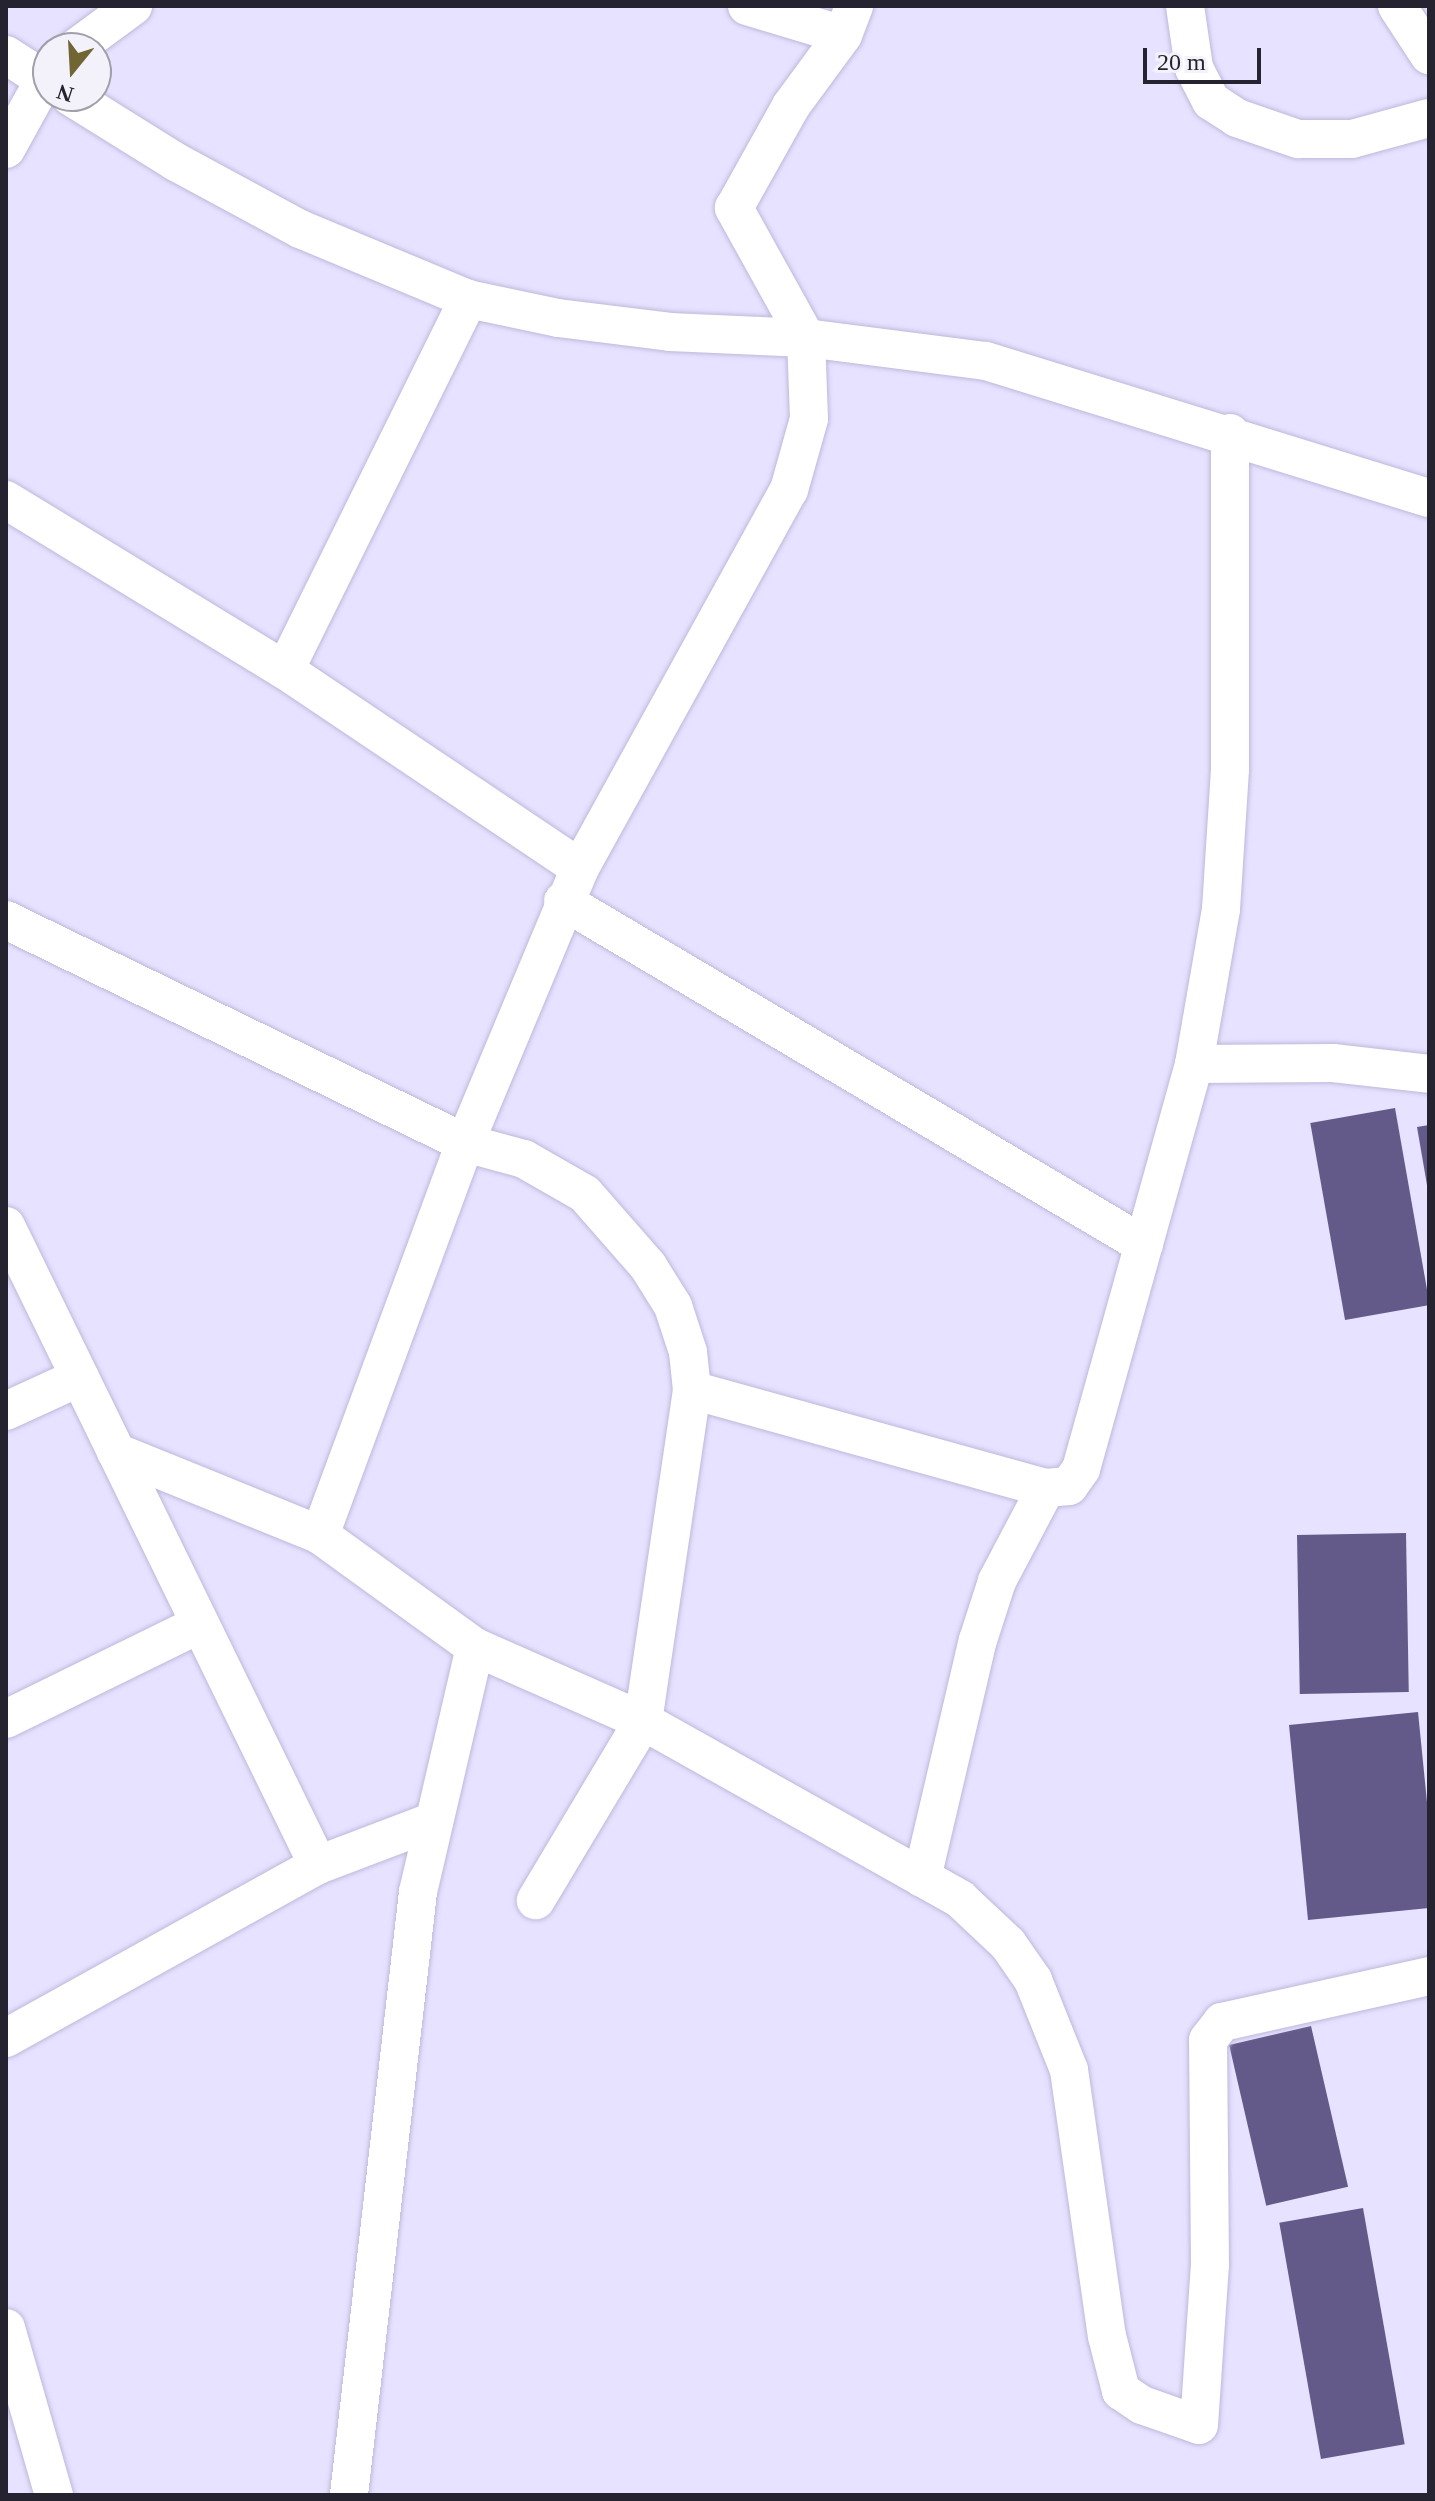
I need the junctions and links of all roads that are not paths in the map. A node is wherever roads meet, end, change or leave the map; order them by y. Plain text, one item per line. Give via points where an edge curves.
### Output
1 (133, 6) edge
2 (747, 6) edge
3 (1185, 6) edge
4 (1397, 6) edge
5 (848, 20) edge
6 (98, 32) edge
7 (6, 55) edge
8 (1429, 55) edge
9 (32, 71) edge
10 (32, 112) edge
11 (98, 112) edge
12 (1429, 118) edge
13 (6, 149) edge
14 (468, 299) junction
15 (806, 338) junction
16 (1230, 433) junction
17 (1429, 498) edge
18 (6, 500) edge
19 (285, 670) junction
20 (580, 868) junction
21 (563, 901) junction
22 (6, 920) edge
23 (1194, 1064) junction
24 (1429, 1074) edge
25 (465, 1143) junction
26 (6, 1226) edge
27 (1144, 1245) junction
28 (80, 1377) junction
29 (692, 1390) junction
30 (6, 1411) edge
31 (116, 1452) junction
32 (1046, 1488) junction
33 (320, 1535) junction
34 (200, 1624) junction
35 (475, 1647) junction
36 (6, 1719) edge
37 (643, 1721) junction
38 (434, 1821) junction
39 (318, 1865) junction
40 (922, 1878) junction
41 (536, 1900) dead end
42 (1429, 1976) edge
43 (6, 2038) edge
44 (6, 2328) edge
45 (17, 2402) edge
46 (54, 2495) edge
47 (349, 2495) edge

1 - 6 street
2 - 5 street
3 - 12 street via 1194,68 1211,101 1237,118 1298,139 1352,139
4 - 8 street
5 - 15 street via 791,106 734,208
7 - 9 street
10 - 13 street
11 - 14 street via 176,162 300,229
14 - 15 street via 558,318 656,330
14 - 19 street
15 - 16 street via 986,361
15 - 20 street via 809,419 789,490
16 - 17 street
16 - 23 street via 1229,839
18 - 19 street
19 - 20 street
20 - 21 street
21 - 25 street
21 - 27 street
22 - 25 street
23 - 24 street via 1333,1063
23 - 27 street
25 - 29 street via 524,1159 585,1194 648,1266 673,1306 688,1352
25 - 33 street
26 - 28 street
27 - 32 street via 1081,1469 1069,1486
28 - 30 street
28 - 31 street
29 - 32 street
29 - 37 street
31 - 33 street
31 - 34 street
32 - 40 street via 997,1581 978,1640
33 - 35 street
34 - 36 street
34 - 39 street
35 - 37 street
35 - 38 street
37 - 40 street
37 - 41 street
38 - 39 street
38 - 47 street via 418,1892
39 - 43 street
40 - 42 street via 960,1899 1008,1944 1060,2035 1107,2336 1121,2391 1142,2405 1199,2425 1210,2265 1208,2040 1222,2022
44 - 45 street
45 - 46 street

